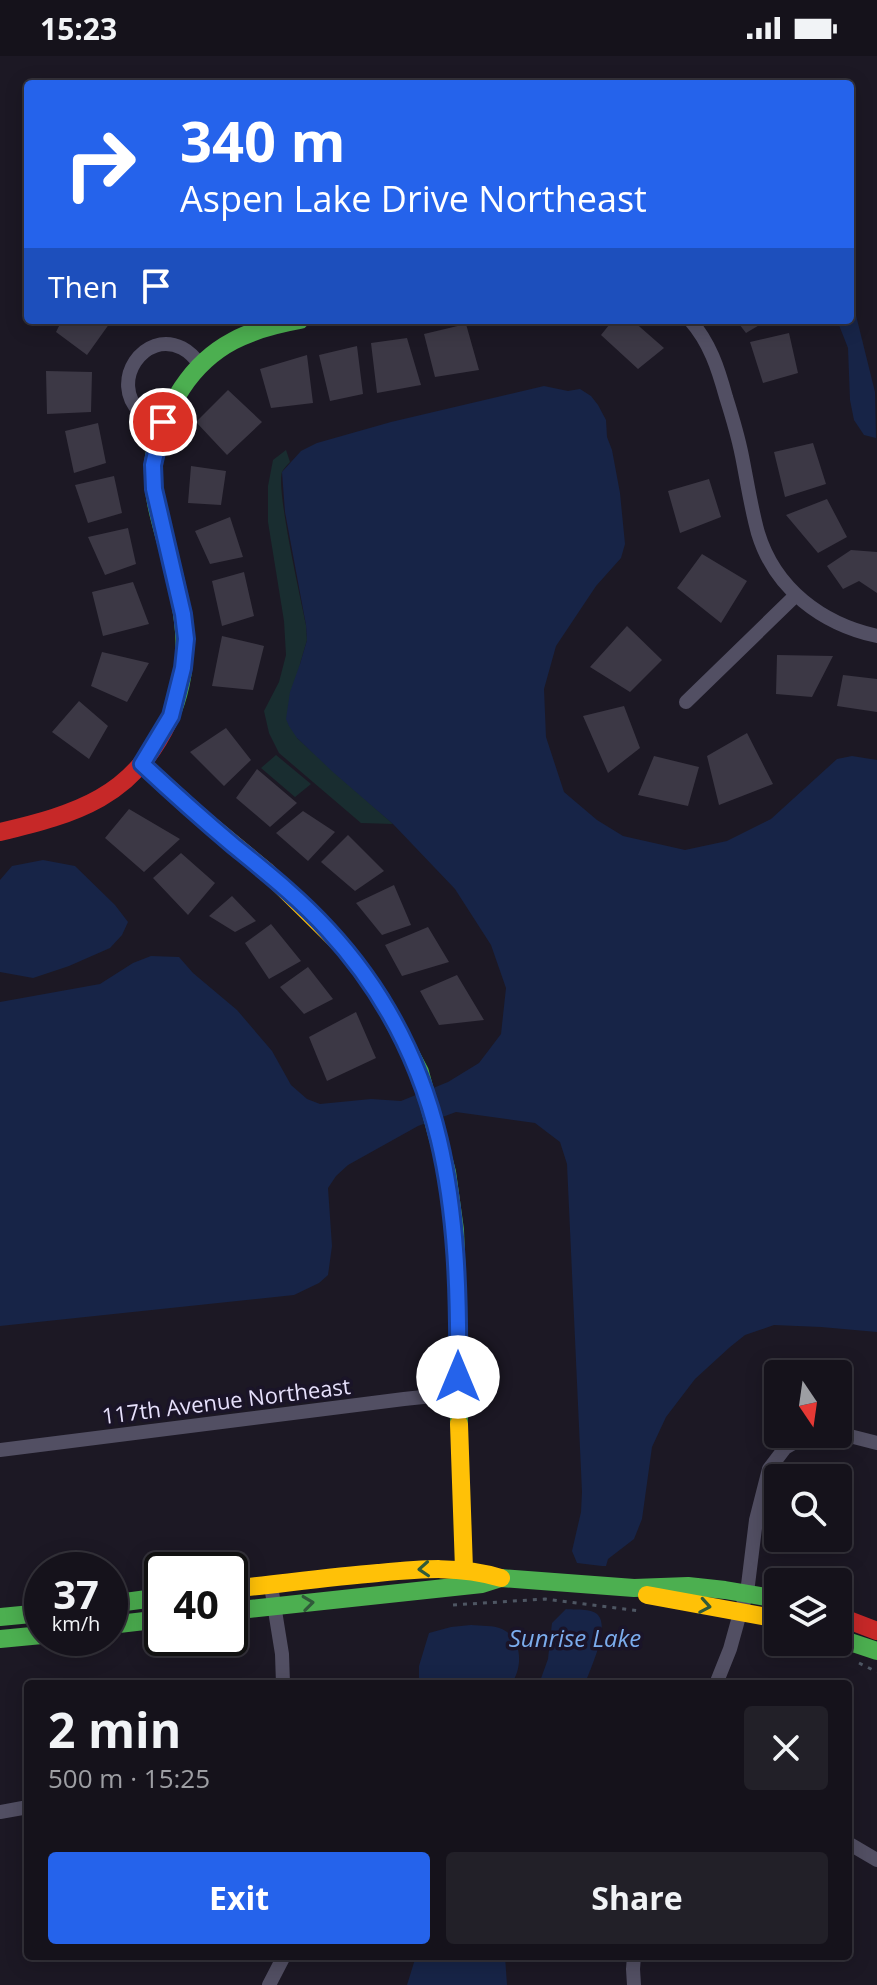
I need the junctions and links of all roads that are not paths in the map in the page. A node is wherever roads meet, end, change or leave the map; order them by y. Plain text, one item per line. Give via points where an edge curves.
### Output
1 (278, 324) edge
2 (693, 324) edge
3 (201, 366) junction
4 (163, 422) junction
5 (795, 596) junction
6 (877, 636) edge
7 (686, 702) dead end
8 (142, 764) junction
9 (0, 832) edge
10 (458, 1396) junction
11 (852, 1437) edge
12 (877, 1443) edge
13 (785, 1448) edge
14 (0, 1450) edge
15 (464, 1569) junction
16 (501, 1578) junction
17 (271, 1586) junction
18 (630, 1587) junction
19 (248, 1588) edge
20 (747, 1593) junction
21 (764, 1596) edge
22 (274, 1606) junction
23 (248, 1609) edge
24 (740, 1613) junction
25 (24, 1615) edge
26 (0, 1617) edge
27 (764, 1617) edge
28 (852, 1621) edge
29 (877, 1631) edge
30 (0, 1639) edge
31 (24, 1641) edge
32 (852, 1643) edge
33 (877, 1651) edge
34 (283, 1680) edge
35 (718, 1680) edge
36 (24, 1808) edge
37 (0, 1812) edge
38 (852, 1845) edge
39 (877, 1860) edge
40 (282, 1960) edge
41 (634, 1960) edge
42 (269, 1985) edge
43 (634, 1985) edge

1 - 3 street via 237,338
2 - 5 street via 715,358 762,544
3 - 4 street via 183,385
3 - 4 street via 172,345 157,346 134,362 128,375 133,402 140,413
4 - 8 street via 153,465 154,489 186,639 171,716
5 - 6 street via 817,613
5 - 7 street
8 - 9 street via 127,780 74,812
8 - 10 street via 328,930 382,1000 420,1072 447,1172 455,1230
10 - 14 street, 117th Avenue Northeast
10 - 15 street
11 - 12 street
13 - 20 street via 769,1469
15 - 16 street
15 -> 17 street via 373,1573
16 - 18 street
22 -> 16 street
17 - 19 street
17 - 22 street
18 - 20 street
18 -> 24 street via 646,1595
20 - 21 street
20 - 24 street
22 - 23 street
22 - 34 street
24 - 27 street
24 - 35 street
25 - 26 street
28 - 29 street
30 - 31 street
32 - 33 street
36 - 37 street
38 - 39 street
40 - 42 street
41 - 43 street

